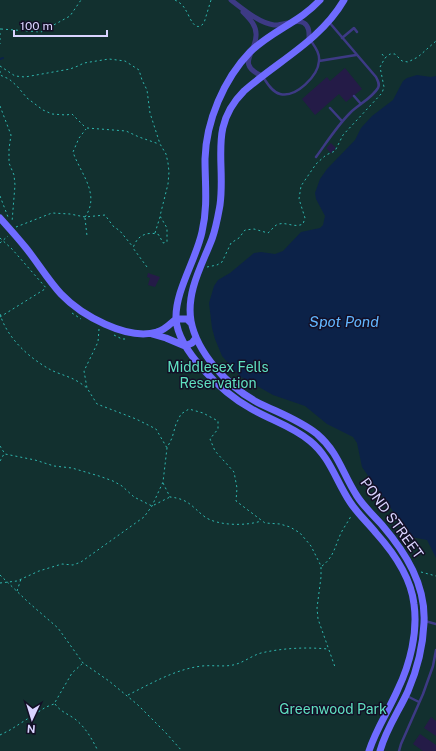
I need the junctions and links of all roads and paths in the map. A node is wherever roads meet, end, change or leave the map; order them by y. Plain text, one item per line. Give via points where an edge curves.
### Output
1 (81, 0) edge
2 (175, 0) edge
3 (211, 0) edge
4 (320, 0) edge
5 (344, 0) edge
6 (233, 1) edge
7 (329, 22) junction
8 (292, 23) junction
9 (0, 29) edge
10 (357, 32) dead end
11 (342, 38) junction
12 (309, 40) junction
13 (436, 41) edge
14 (0, 44) edge
15 (251, 51) junction
16 (382, 54) dead end
17 (356, 55) junction
18 (385, 58) junction
19 (319, 61) junction
20 (0, 66) edge
21 (0, 71) edge
22 (0, 76) edge
23 (262, 76) junction
24 (354, 96) dead end
25 (361, 104) junction
26 (0, 106) edge
27 (330, 108) dead end
28 (342, 121) junction
29 (86, 128) junction
30 (160, 144) junction
31 (316, 157) dead end
32 (0, 196) edge
33 (7, 214) dead end
34 (160, 216) junction
35 (85, 217) junction
36 (0, 218) edge
37 (13, 219) dead end
38 (10, 228) junction
39 (155, 233) junction
40 (87, 236) dead end
41 (2, 242) junction
42 (0, 243) edge
43 (0, 246) edge
44 (133, 248) junction
45 (201, 266) junction
46 (147, 268) dead end
47 (52, 284) junction
48 (0, 314) edge
49 (0, 317) edge
50 (176, 318) junction
51 (191, 323) junction
52 (99, 327) dead end
53 (147, 334) junction
54 (196, 338) junction
55 (185, 346) junction
56 (87, 388) junction
57 (0, 446) edge
58 (167, 448) junction
59 (5, 454) junction
60 (0, 461) edge
61 (163, 482) junction
62 (170, 497) junction
63 (152, 506) junction
64 (355, 510) junction
65 (262, 521) junction
66 (321, 566) junction
67 (414, 573) junction
68 (0, 575) edge
69 (436, 576) edge
70 (21, 579) junction
71 (0, 583) edge
72 (8, 583) junction
73 (17, 592) junction
74 (424, 621) junction
75 (436, 624) edge
76 (329, 649) junction
77 (436, 650) edge
78 (83, 663) junction
79 (335, 667) dead end
80 (127, 695) junction
81 (405, 696) junction
82 (419, 702) junction
83 (54, 704) junction
84 (0, 734) edge
85 (98, 751) edge
86 (182, 751) edge
87 (369, 751) edge
88 (380, 751) edge
89 (399, 751) edge

1 - 9 path via 70,16 41,32
2 - 3 path via 184,7 192,24 198,26 203,25
4 - 8 main road
5 - 7 main road, POND STREET
6 - 8 street via 267,23
6 - 15 street via 255,27 256,39
7 - 11 lane
7 - 12 main road, POND STREET
8 - 12 street via 300,21 306,25
8 - 15 main road via 272,34
9 - 14 path
10 - 11 lane via 354,28
11 - 17 lane
12 - 19 lane via 317,51
12 - 23 main road, POND STREET
13 - 18 path via 408,62 402,61 395,54
15 - 23 street via 248,58 250,67
15 - 50 main road via 227,84 209,129 205,150 204,221 198,247 179,298
16 - 18 path
17 - 19 lane
17 - 25 lane via 379,83 377,90
18 - 45 path via 380,67 384,86 382,93 344,135 335,151 316,164 301,186 299,199 304,222 296,226 280,224 268,233 254,229 245,230 231,243 222,262 209,267
19 - 23 lane via 313,77 289,93 277,92
20 - 30 path via 15,76 25,77 70,69 99,60 117,59 130,64 139,70 147,90 150,113
21 - 22 path
22 - 29 path via 9,79 43,110 52,114 72,114
23 - 45 main road, POND STREET via 236,100 223,125 220,142 222,185 219,208
24 - 25 lane
25 - 28 lane
26 - 37 path via 11,135 8,149 15,185
27 - 28 lane
28 - 31 lane
29 - 30 path via 126,131
29 - 35 path via 73,152 91,196 91,204
30 - 34 path via 166,154 169,172
32 - 33 path
34 - 39 path
34 - 39 path via 168,228 167,242 163,243
35 - 38 path via 52,213
35 - 40 path
35 - 44 path via 105,215
36 - 38 main road, POND STREET
38 - 41 path via 9,235
38 - 47 main road, POND STREET
39 - 44 path via 138,239
41 - 42 path
41 - 43 path
44 - 46 path
45 - 51 main road, POND STREET via 191,294
47 - 49 path
47 - 53 main road, POND STREET via 72,304 93,317 127,332
48 - 49 path
49 - 56 path via 13,340 40,364 73,378
50 - 51 main road
50 - 53 main road, POND STREET via 161,331
50 - 55 main road
51 - 54 main road, POND STREET
52 - 56 path via 98,342 84,371
53 - 55 main road, POND STREET
54 - 55 main road
54 - 67 main road, POND STREET via 214,366 232,385 256,402 298,422 325,442 356,495 390,534
55 - 64 main road, POND STREET via 217,383 234,398 252,410 292,429 314,444 330,464
56 - 58 path via 97,404 156,429
57 - 59 path
58 - 61 path
58 - 65 path via 181,414 189,408 218,421 218,429 210,439 215,451 234,472 236,501
59 - 60 path
59 - 63 path via 99,476 122,486 134,497
61 - 62 path
61 - 63 path
62 - 63 path
62 - 65 path via 186,501 206,518 222,524
63 - 70 path via 144,517 81,562 73,565 62,564
64 - 66 path via 333,555
64 - 87 main road, POND STREET via 383,541 399,564 410,588 415,609 414,634 408,664
65 - 66 path via 267,524 285,525 300,533 311,546
66 - 76 path via 317,614
67 - 69 path via 424,572
67 - 74 main road, POND STREET via 422,596
68 - 72 path
70 - 72 path
70 - 73 path
71 - 72 path
72 - 73 path
73 - 78 path via 58,628
74 - 75 lane
74 - 81 main road, POND STREET via 417,664
76 - 79 path
76 - 80 path via 284,649 260,654 232,665 183,670
77 - 82 lane via 428,682
78 - 80 path
78 - 83 path via 72,673
80 - 86 path
81 - 82 lane
81 - 88 main road, POND STREET
82 - 89 lane
83 - 84 path
83 - 85 path via 81,724

